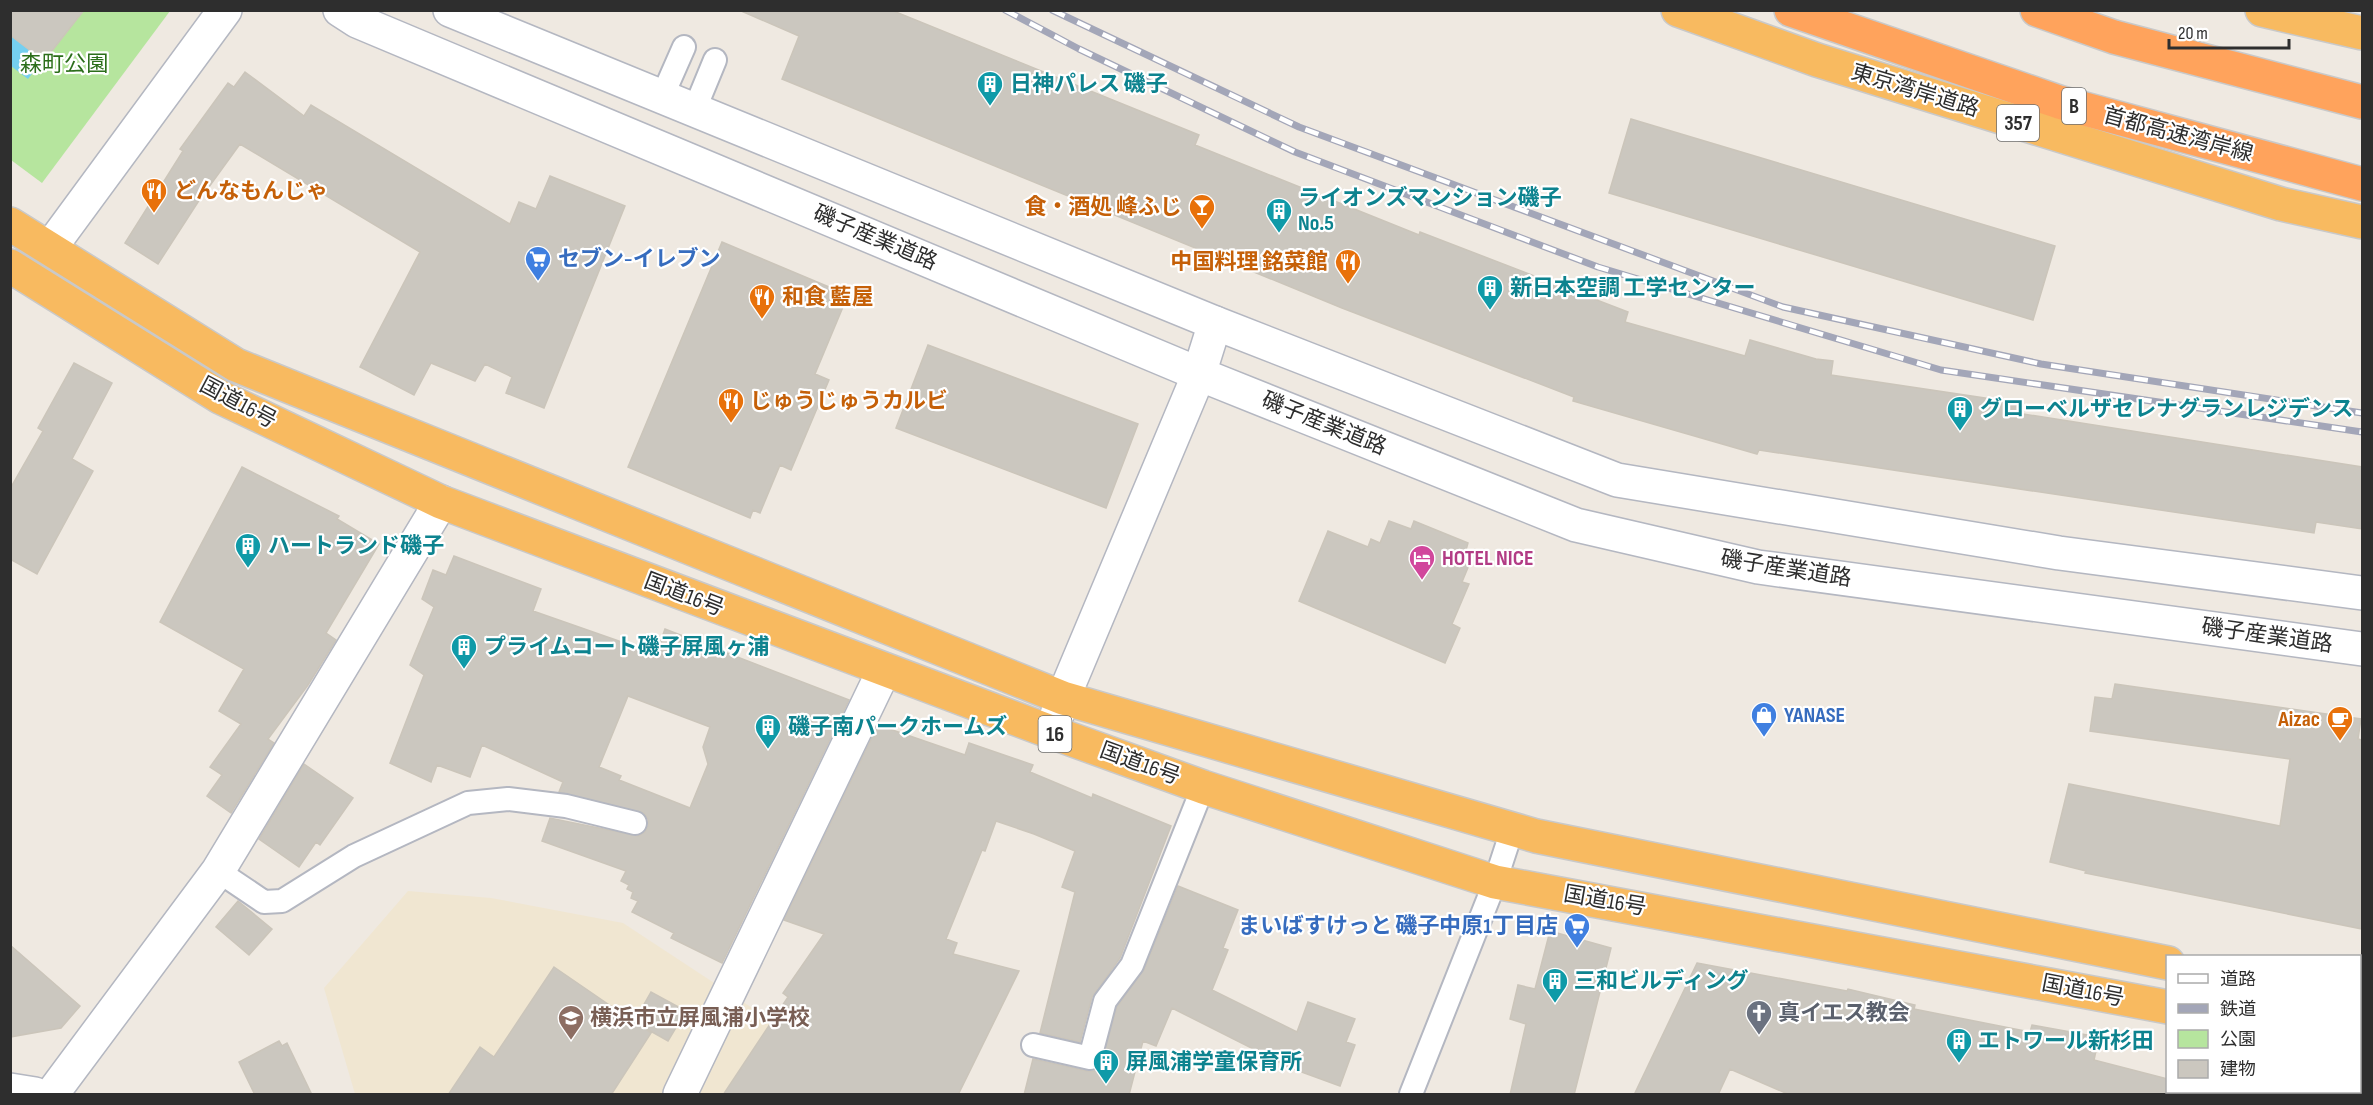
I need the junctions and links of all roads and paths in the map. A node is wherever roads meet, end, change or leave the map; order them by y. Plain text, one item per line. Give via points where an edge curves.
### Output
1 (225, 10) edge
2 (450, 10) edge
3 (1678, 10) edge
4 (1791, 10) edge
5 (2037, 10) edge
6 (2262, 10) edge
7 (354, 14) edge
8 (2362, 33) edge
9 (684, 47) dead end
10 (715, 60) dead end
11 (662, 98) junction
12 (2362, 102) edge
13 (694, 111) junction
14 (2362, 184) edge
15 (2362, 222) edge
16 (10, 224) edge
17 (50, 248) junction
18 (10, 266) edge
19 (1215, 323) junction
20 (1199, 374) junction
21 (441, 502) junction
22 (2362, 593) edge
23 (2362, 649) edge
24 (884, 670) junction
25 (1063, 698) junction
26 (1051, 732) junction
27 (1203, 787) junction
28 (635, 823) dead end
29 (1512, 830) junction
30 (218, 871) junction
31 (1495, 882) junction
32 (2166, 963) edge
33 (2166, 1007) edge
34 (1033, 1045) dead end
35 (10, 1090) edge
36 (35, 1095) edge
37 (52, 1095) edge
38 (680, 1095) edge
39 (1411, 1095) edge

1 - 17 street
2 - 11 street
3 - 15 highway, 東京湾岸道路 / 357 via 1816,60 2281,204
4 - 14 highway, 首都高速湾岸線 / B via 2059,102
5 - 12 highway via 2114,37
6 - 8 highway
7 - 20 street, 磯子産業道路
9 - 11 lane
10 - 13 lane
11 - 13 street
13 - 19 street
16 - 17 highway, 国道16号 / 16
17 - 25 highway, 国道16号 / 16 via 236,365
18 - 21 highway, 国道16号 / 16 via 220,397
19 - 20 street
19 - 22 street via 1617,480 2059,553
20 - 23 street, 磯子産業道路 via 1576,525 1758,567
20 - 25 street
21 - 24 highway, 国道16号 / 16
21 - 30 street
24 - 26 highway, 国道16号 / 16
24 - 38 street
25 - 26 street
25 - 29 highway, 国道16号 / 16
26 - 27 highway, 国道16号 / 16
27 - 31 highway, 国道16号 / 16
27 - 34 lane via 1132,965 1105,1001 1090,1058
28 - 30 lane via 566,806 520,800 468,803 354,856 282,901 264,902
29 - 31 lane
29 - 32 highway, 国道16号 / 16
30 - 37 street
31 - 33 highway, 国道16号 / 16
31 - 39 lane
35 - 36 street

